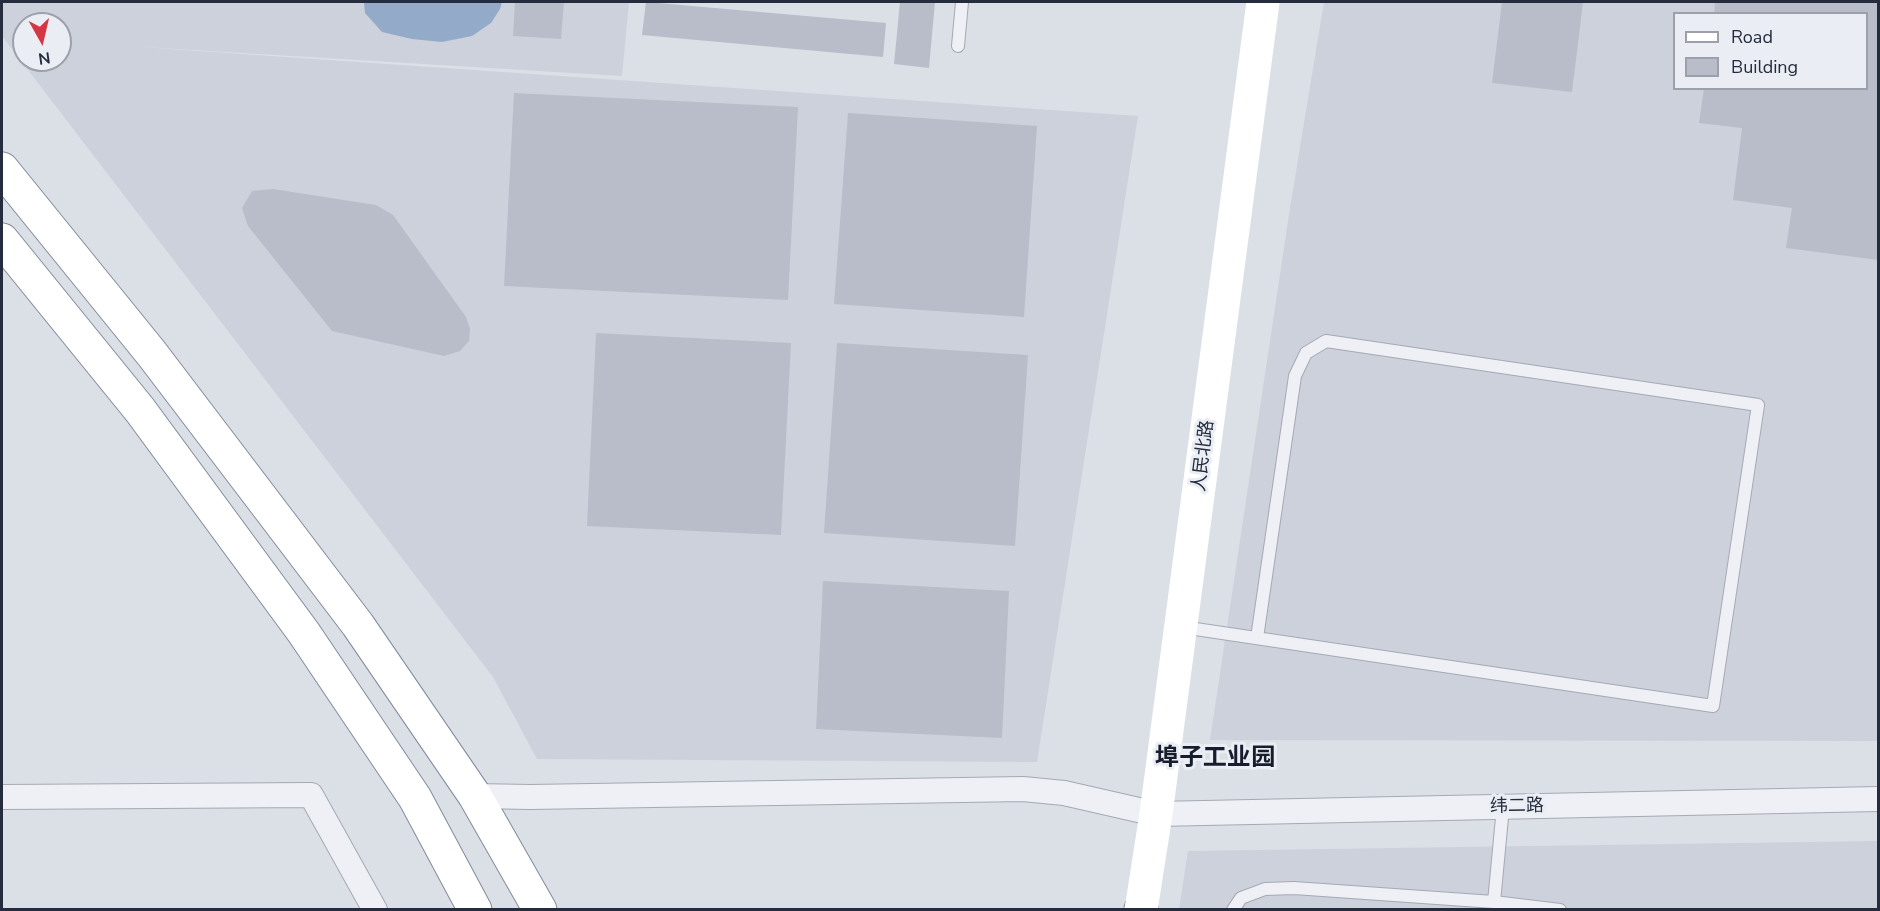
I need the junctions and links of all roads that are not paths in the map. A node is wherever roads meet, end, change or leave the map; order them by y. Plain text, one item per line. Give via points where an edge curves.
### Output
1 (962, 2) edge
2 (1263, 2) edge
3 (958, 46) dead end
4 (2, 169) edge
5 (2, 240) edge
6 (1181, 627) junction
7 (1257, 638) junction
8 (475, 796) junction
9 (2, 797) edge
10 (1878, 799) edge
11 (1503, 807) junction
12 (1156, 814) junction
13 (1494, 902) junction
14 (375, 909) edge
15 (476, 909) edge
16 (540, 909) edge
17 (1141, 909) edge
18 (1233, 909) edge
19 (1560, 909) edge

1 - 3 lane
2 - 6 main road, 人民北路
4 - 8 main road via 152,354 344,607
5 - 15 main road via 140,410 304,633 415,798
6 - 7 lane
6 - 12 main road, 人民北路
7 - 7 lane via 1713,706 1758,405 1326,341 1306,353 1295,376
8 - 12 street, 纬二路 via 1023,789 1064,793
8 - 16 main road
9 - 14 street via 311,795
10 - 11 street, 纬二路
11 - 12 street, 纬二路
11 - 13 lane
12 - 17 main road, 人民北路
13 - 18 lane via 1294,888 1265,889 1241,898
13 - 19 lane

